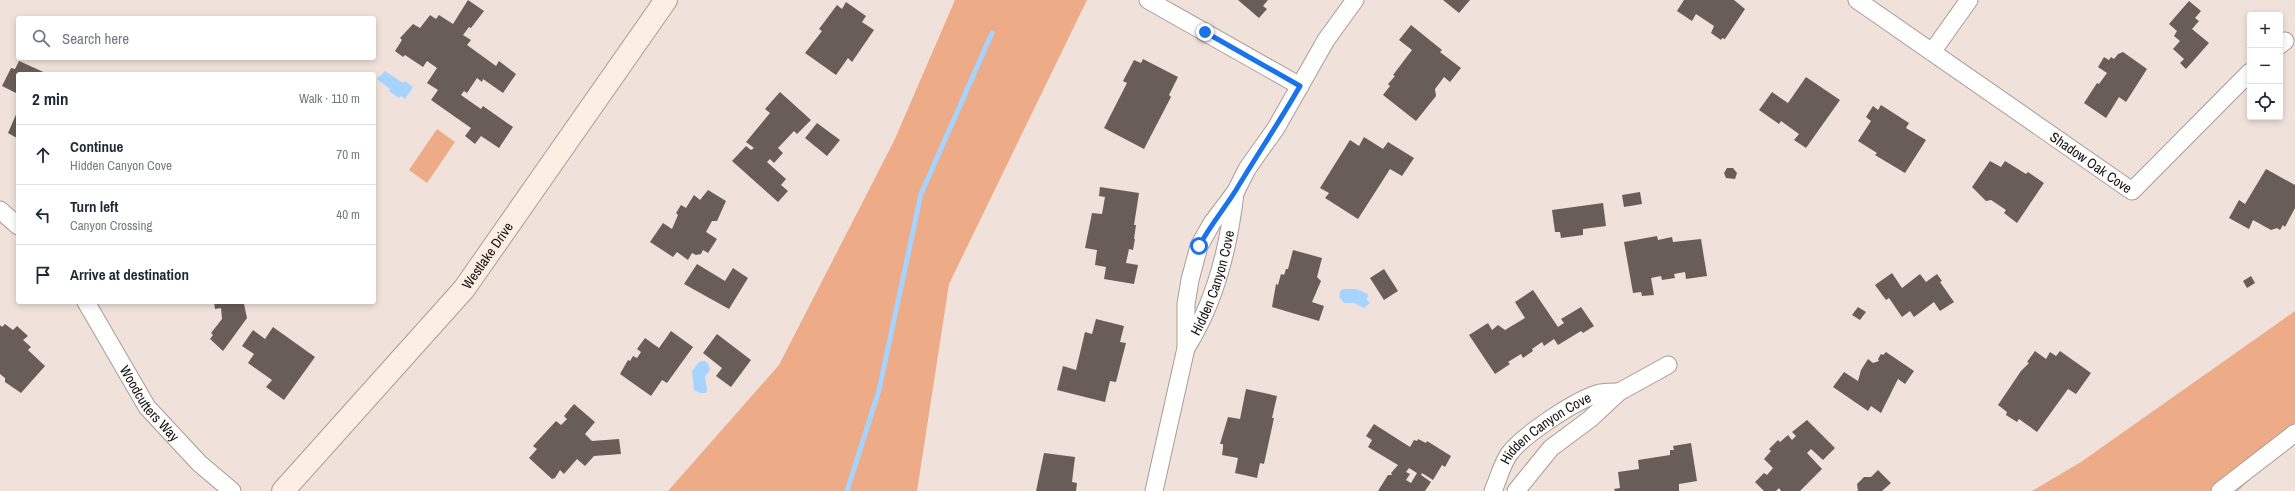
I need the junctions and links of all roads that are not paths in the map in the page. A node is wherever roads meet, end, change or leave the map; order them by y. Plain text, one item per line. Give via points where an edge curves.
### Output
1 (666, 0) edge
2 (1148, 0) edge
3 (1355, 0) edge
4 (1857, 0) edge
5 (1969, 0) edge
6 (1932, 52) junction
7 (2247, 75) edge
8 (1300, 86) junction
9 (1236, 191) junction
10 (0, 210) edge
11 (16, 224) edge
12 (87, 304) edge
13 (1186, 348) junction
14 (1668, 365) dead end
15 (1618, 392) junction
16 (2295, 433) edge
17 (232, 491) edge
18 (283, 491) edge
19 (1154, 491) edge
20 (1493, 491) edge
21 (1516, 491) edge
22 (2220, 491) edge

1 - 18 street, Westlake Drive via 464,289
2 - 8 street
3 - 8 street, Hidden Canyon Cove via 1326,40
4 - 6 street
5 - 6 street
6 - 7 street, Shadow Oak Cove via 2132,191
8 - 9 street, Hidden Canyon Cove
9 - 13 street, Hidden Canyon Cove via 1233,214 1210,301 1197,331
9 - 13 street, Hidden Canyon Cove via 1212,223 1199,246 1187,298
10 - 11 street
12 - 17 street, Woodcutters Way via 147,407 199,463
13 - 19 street, Hidden Canyon Cove
14 - 15 street, Hidden Canyon Cove
15 - 20 street, Hidden Canyon Cove via 1599,394 1580,403 1547,421 1519,442 1508,456
15 - 21 street, Hidden Canyon Cove via 1590,419 1551,448
16 - 22 street

